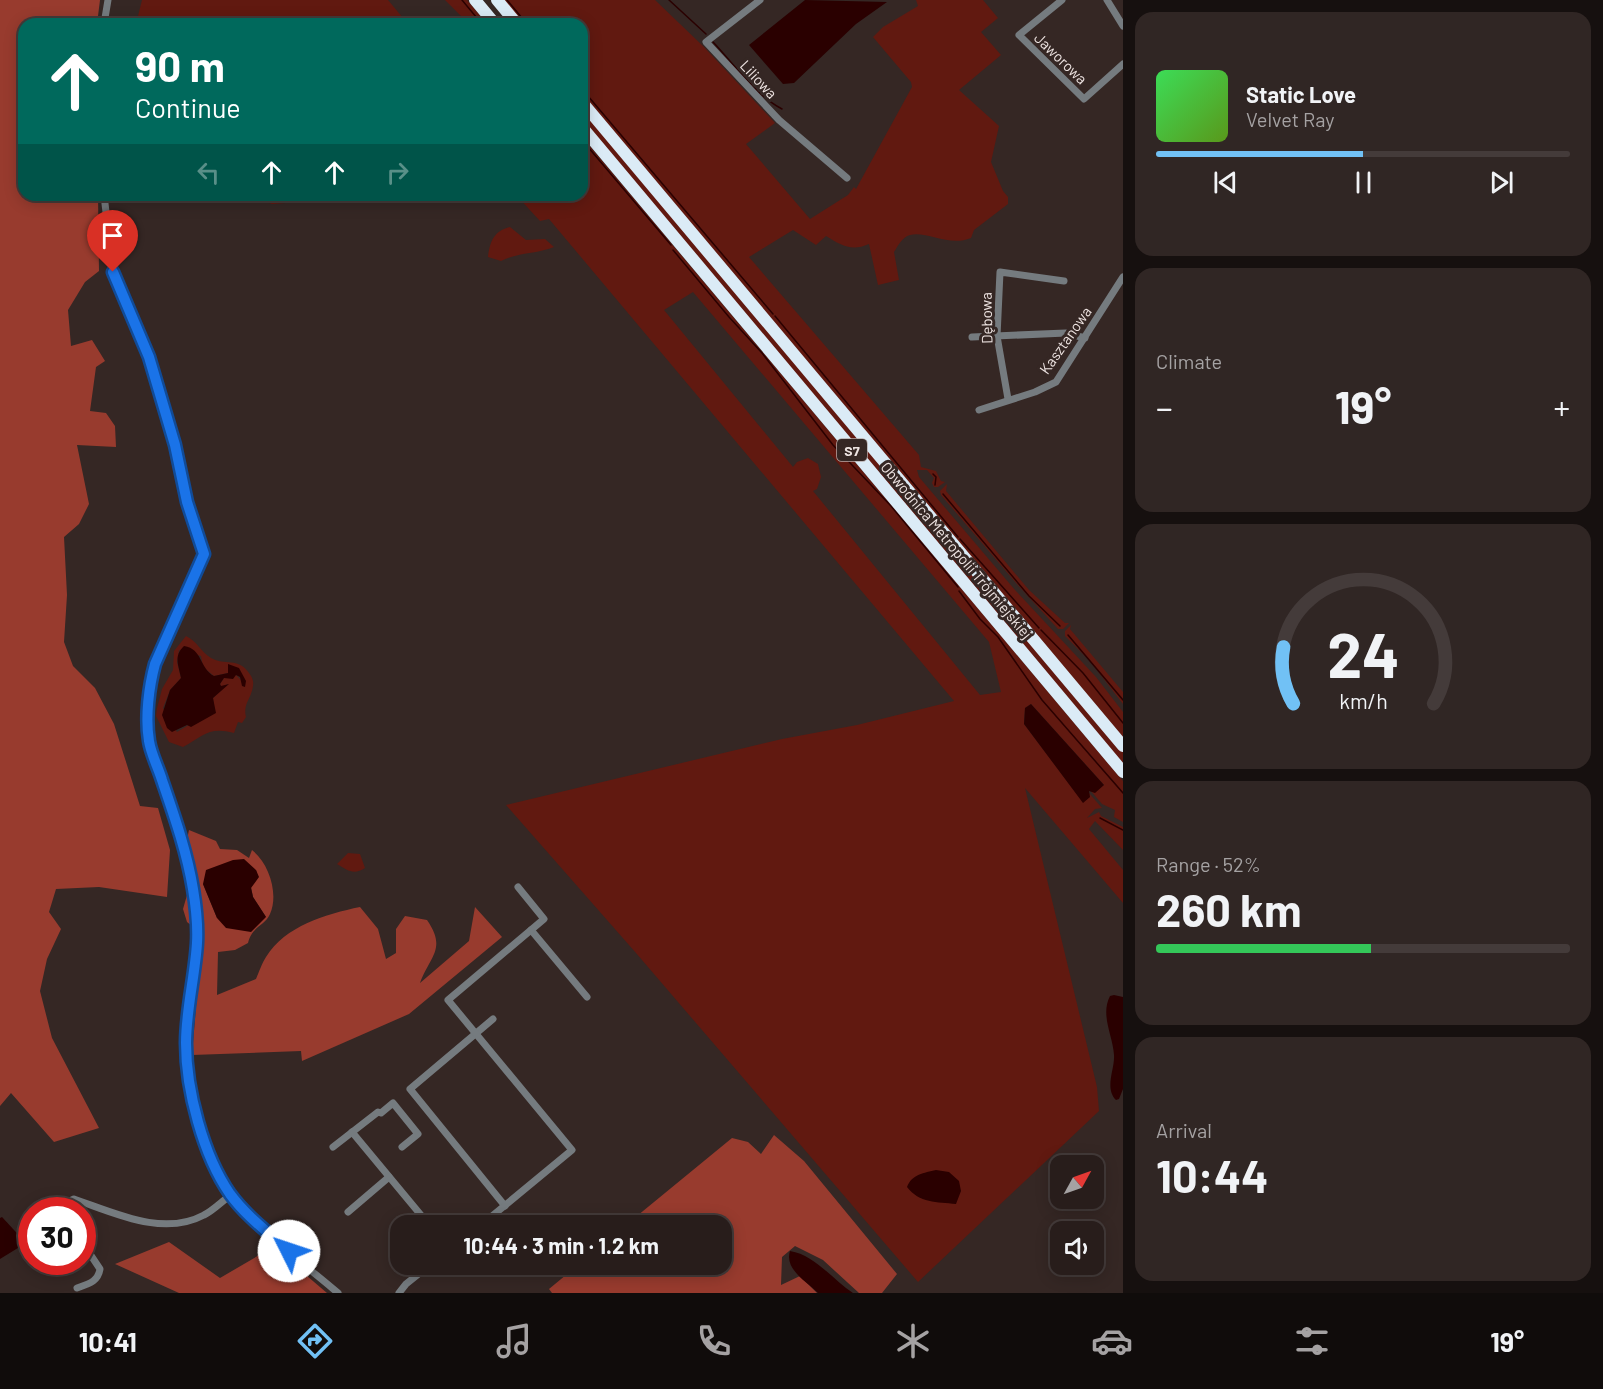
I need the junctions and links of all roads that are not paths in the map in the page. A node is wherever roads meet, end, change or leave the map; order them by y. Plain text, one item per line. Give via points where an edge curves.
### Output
1 (108, 0) edge
2 (475, 0) edge
3 (497, 0) edge
4 (760, 0) edge
5 (1062, 0) edge
6 (1107, 0) edge
7 (105, 18) edge
8 (490, 18) edge
9 (512, 18) edge
10 (1123, 26) edge
11 (1123, 64) edge
12 (588, 109) edge
13 (588, 134) edge
14 (848, 178) dead end
15 (105, 201) edge
16 (1123, 277) edge
17 (1064, 281) dead end
18 (997, 336) junction
19 (972, 337) dead end
20 (1085, 338) junction
21 (1008, 399) junction
22 (979, 410) dead end
23 (1123, 746) edge
24 (1123, 772) edge
25 (518, 887) dead end
26 (531, 930) junction
27 (587, 997) dead end
28 (493, 1019) dead end
29 (476, 1033) junction
30 (352, 1132) junction
31 (402, 1147) dead end
32 (333, 1148) dead end
33 (389, 1177) junction
34 (231, 1195) junction
35 (96, 1206) edge
36 (505, 1206) junction
37 (348, 1212) dead end
38 (421, 1215) edge
39 (494, 1215) edge
40 (96, 1263) edge
41 (419, 1275) edge
42 (77, 1288) dead end
43 (338, 1293) edge
44 (399, 1293) edge

1 - 7 street
2 - 8 highway
3 - 9 highway
4 - 14 street, Liliowa via 706,42 779,120
5 - 11 street, Jaworowa via 1019,35 1084,99
6 - 10 street
12 - 23 highway, Obwodnica Metropolii Trójmiejskiej / S7
13 - 24 highway, Obwodnica Metropolii Trójmiejskiej / S7
15 - 34 street via 113,272 149,357 204,554 150,680 149,740 193,886 197,942 186,1041 187,1068 209,1154
16 - 20 street, Kasztanowa
17 - 18 street, Dębowa via 1000,272
18 - 19 street
18 - 20 street via 1066,333
18 - 21 street, Dębowa
20 - 21 street, Kasztanowa via 1056,382
21 - 22 street, Kasztanowa
25 - 26 street via 544,919
26 - 27 street
26 - 29 street via 448,1000
28 - 29 street
29 - 36 street via 410,1089
29 - 36 street via 572,1150
30 - 31 street via 393,1103 418,1134
30 - 32 street
30 - 33 street
33 - 37 street
33 - 38 street
34 - 35 street via 204,1215 176,1224 142,1221
34 - 43 street via 256,1222
36 - 39 street
40 - 42 street via 100,1269 94,1282
41 - 44 street

